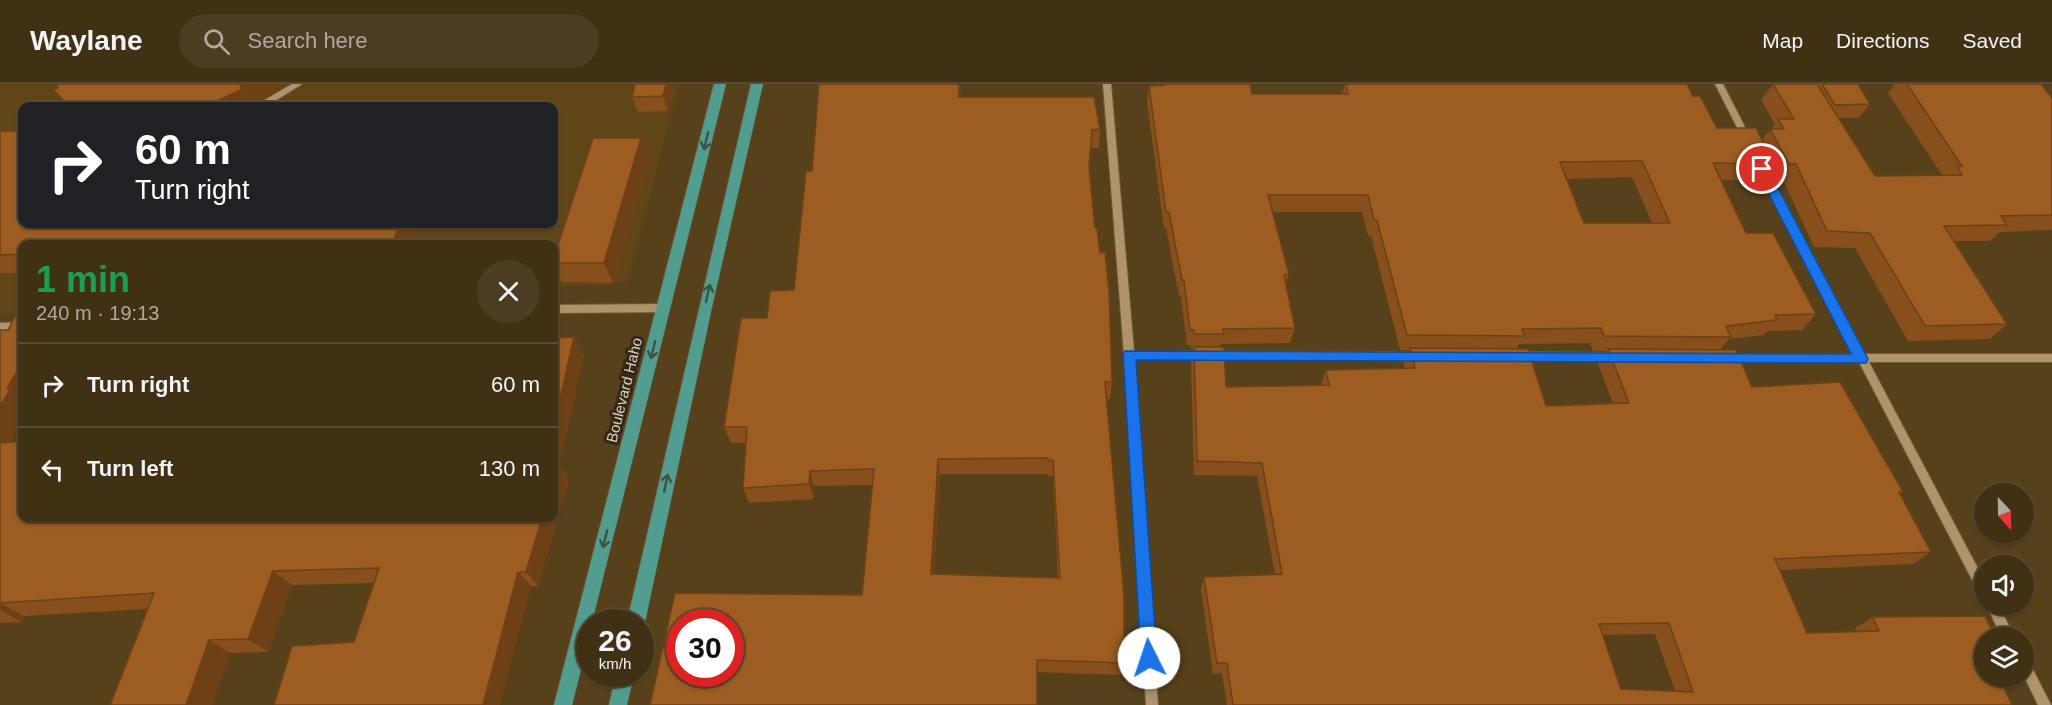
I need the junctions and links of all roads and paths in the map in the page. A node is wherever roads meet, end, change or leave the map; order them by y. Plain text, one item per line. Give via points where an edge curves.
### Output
1 (298, 84) edge
2 (720, 84) edge
3 (757, 84) edge
4 (1107, 84) edge
5 (1719, 84) edge
6 (268, 102) edge
7 (1751, 147) edge
8 (1757, 158) edge
9 (664, 308) junction
10 (558, 309) edge
11 (18, 326) edge
12 (0, 327) edge
13 (1129, 355) junction
14 (1433, 356) edge
15 (1504, 356) edge
16 (1623, 357) edge
17 (1718, 358) edge
18 (2052, 358) edge
19 (1861, 359) junction
20 (1974, 572) edge
21 (639, 609) edge
22 (2034, 684) edge
23 (622, 687) edge
24 (563, 705) edge
25 (618, 705) edge
26 (1152, 705) edge
27 (2045, 705) edge

1 - 6 street
2 -> 9 main road, Boulevard Haho
21 -> 3 main road
4 - 13 street
5 - 7 street
8 - 19 street
9 - 10 street
9 -> 24 main road, Boulevard Haho
11 - 12 street
13 - 14 street
13 - 26 street
15 - 16 street
17 - 19 street
18 - 19 street
19 - 20 street
22 - 27 street
23 - 25 main road

